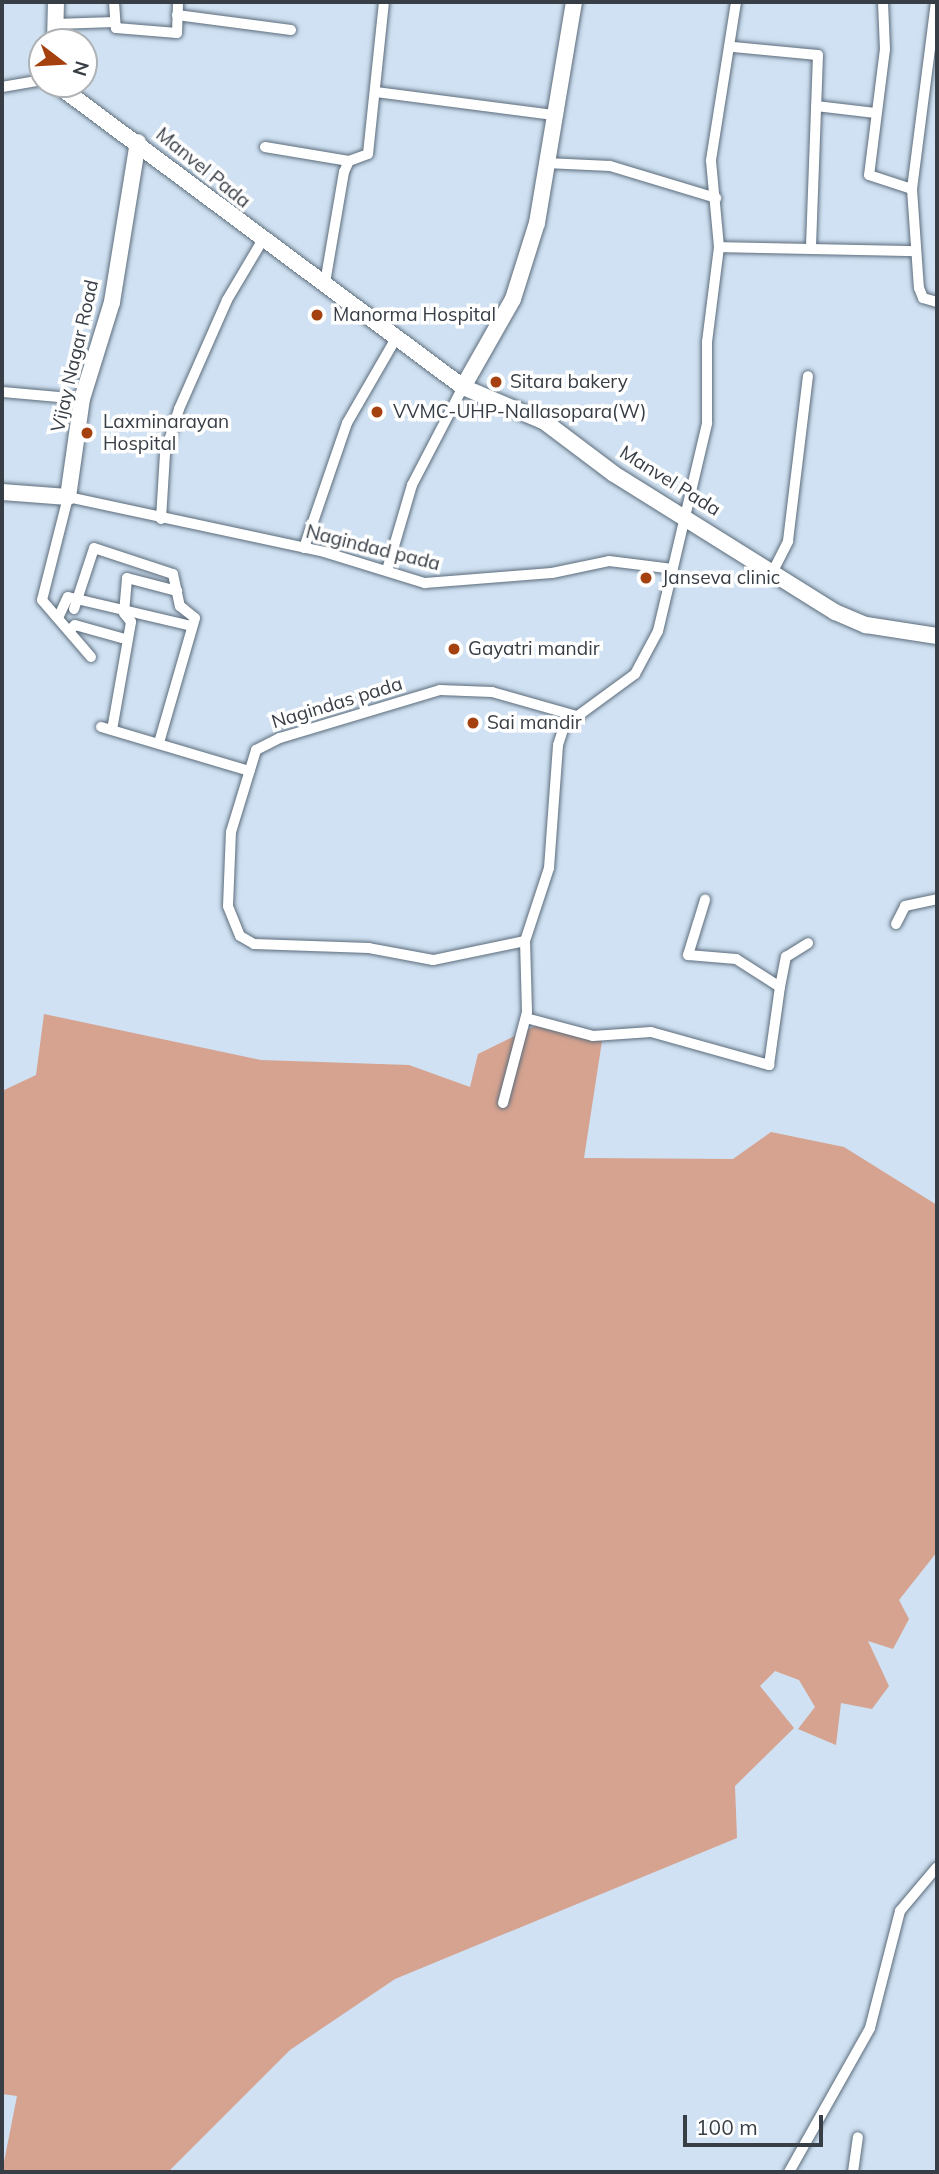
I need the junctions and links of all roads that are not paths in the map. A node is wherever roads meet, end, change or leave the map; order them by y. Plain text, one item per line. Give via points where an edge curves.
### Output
1 (56, 2) edge
2 (114, 2) edge
3 (178, 2) edge
4 (384, 2) edge
5 (574, 2) edge
6 (736, 2) edge
7 (883, 2) edge
8 (936, 2) edge
9 (177, 15) junction
10 (116, 22) junction
11 (55, 24) junction
12 (55, 28) edge
13 (291, 30) dead end
14 (733, 47) junction
15 (28, 82) edge
16 (2, 87) edge
17 (376, 92) junction
18 (76, 98) edge
19 (816, 106) junction
20 (876, 113) junction
21 (554, 115) junction
22 (138, 142) junction
23 (265, 147) dead end
24 (349, 161) junction
25 (546, 163) junction
26 (912, 189) junction
27 (716, 198) junction
28 (262, 242) junction
29 (811, 244) junction
30 (719, 247) junction
31 (914, 251) junction
32 (325, 284) junction
33 (937, 302) edge
34 (396, 338) junction
35 (808, 376) dead end
36 (463, 387) junction
37 (2, 392) edge
38 (82, 399) junction
39 (2, 492) edge
40 (68, 497) junction
41 (683, 511) junction
42 (161, 519) junction
43 (304, 548) junction
44 (673, 569) junction
45 (387, 570) junction
46 (771, 575) junction
47 (177, 591) junction
48 (76, 605) junction
49 (124, 613) junction
50 (58, 618) junction
51 (192, 626) junction
52 (69, 631) junction
53 (937, 636) edge
54 (125, 639) junction
55 (91, 657) dead end
56 (577, 716) junction
57 (159, 743) junction
58 (250, 771) junction
59 (705, 900) dead end
60 (937, 900) edge
61 (896, 924) dead end
62 (525, 941) junction
63 (808, 943) dead end
64 (780, 987) junction
65 (526, 1018) junction
66 (503, 1103) dead end
67 (937, 1867) edge
68 (858, 2137) dead end
69 (789, 2172) edge
70 (853, 2172) edge

1 - 11 main road
2 - 10 street
3 - 9 street
4 - 17 street
5 - 21 main road
6 - 14 street
7 - 20 street via 885,49
8 - 26 street
9 - 10 street via 177,33 116,28
9 - 13 street
10 - 11 street
11 - 12 main road
14 - 19 street via 818,55
14 - 27 street via 713,146
15 - 16 street
17 - 21 street
17 - 24 street via 367,158
18 - 22 main road, Manvel Pada
19 - 20 street
19 - 29 street
20 - 26 street via 869,175
21 - 25 main road
22 - 28 main road, Manvel Pada
22 - 38 main road, Vijay Nagar Road via 110,312
23 - 24 street
24 - 32 street
25 - 27 street via 610,166
25 - 36 main road via 537,223 513,299
26 - 31 street
27 - 30 street
28 - 32 main road, Manvel Pada
28 - 42 street via 227,300 179,409 165,453
29 - 30 street
29 - 31 street
30 - 41 street via 707,342 710,404
31 - 33 street via 923,298
32 - 34 main road, Manvel Pada
34 - 36 main road, Manvel Pada
34 - 43 street via 347,423
35 - 46 street via 789,541
36 - 41 main road, Manvel Pada via 545,422 614,474
36 - 45 street via 412,485
37 - 38 street
38 - 40 main road, Vijay Nagar Road
39 - 40 main road
40 - 42 street, Nagindad pada
40 - 50 street via 42,600
41 - 44 street
41 - 46 main road, Manvel Pada
42 - 43 street, Nagindad pada
43 - 45 street, Nagindad pada
44 - 45 street, Nagindad pada via 609,561 450,584
44 - 56 street via 666,613 635,674 604,702
46 - 53 main road, Manvel Pada via 851,620
47 - 48 street via 173,573 93,548
47 - 49 street via 127,578
47 - 51 street via 180,606 195,618
48 - 49 street
48 - 50 street via 68,597
49 - 51 street
49 - 54 street via 131,622
50 - 52 street
51 - 57 street
52 - 54 street via 75,625
52 - 55 street
54 - 57 street via 107,728
56 - 58 street, Nagindas pada via 492,692 440,690 263,744
56 - 62 street via 558,745 549,868
57 - 58 street
58 - 62 street, Nagindas pada via 226,858 228,906 240,936 254,944 369,948 433,960
59 - 64 street via 688,955 736,959
60 - 61 street via 905,906
62 - 65 street
63 - 64 street via 786,957
64 - 65 street via 769,1065 651,1032 593,1036
65 - 66 street
67 - 69 street via 900,1911 879,2005
68 - 70 street

